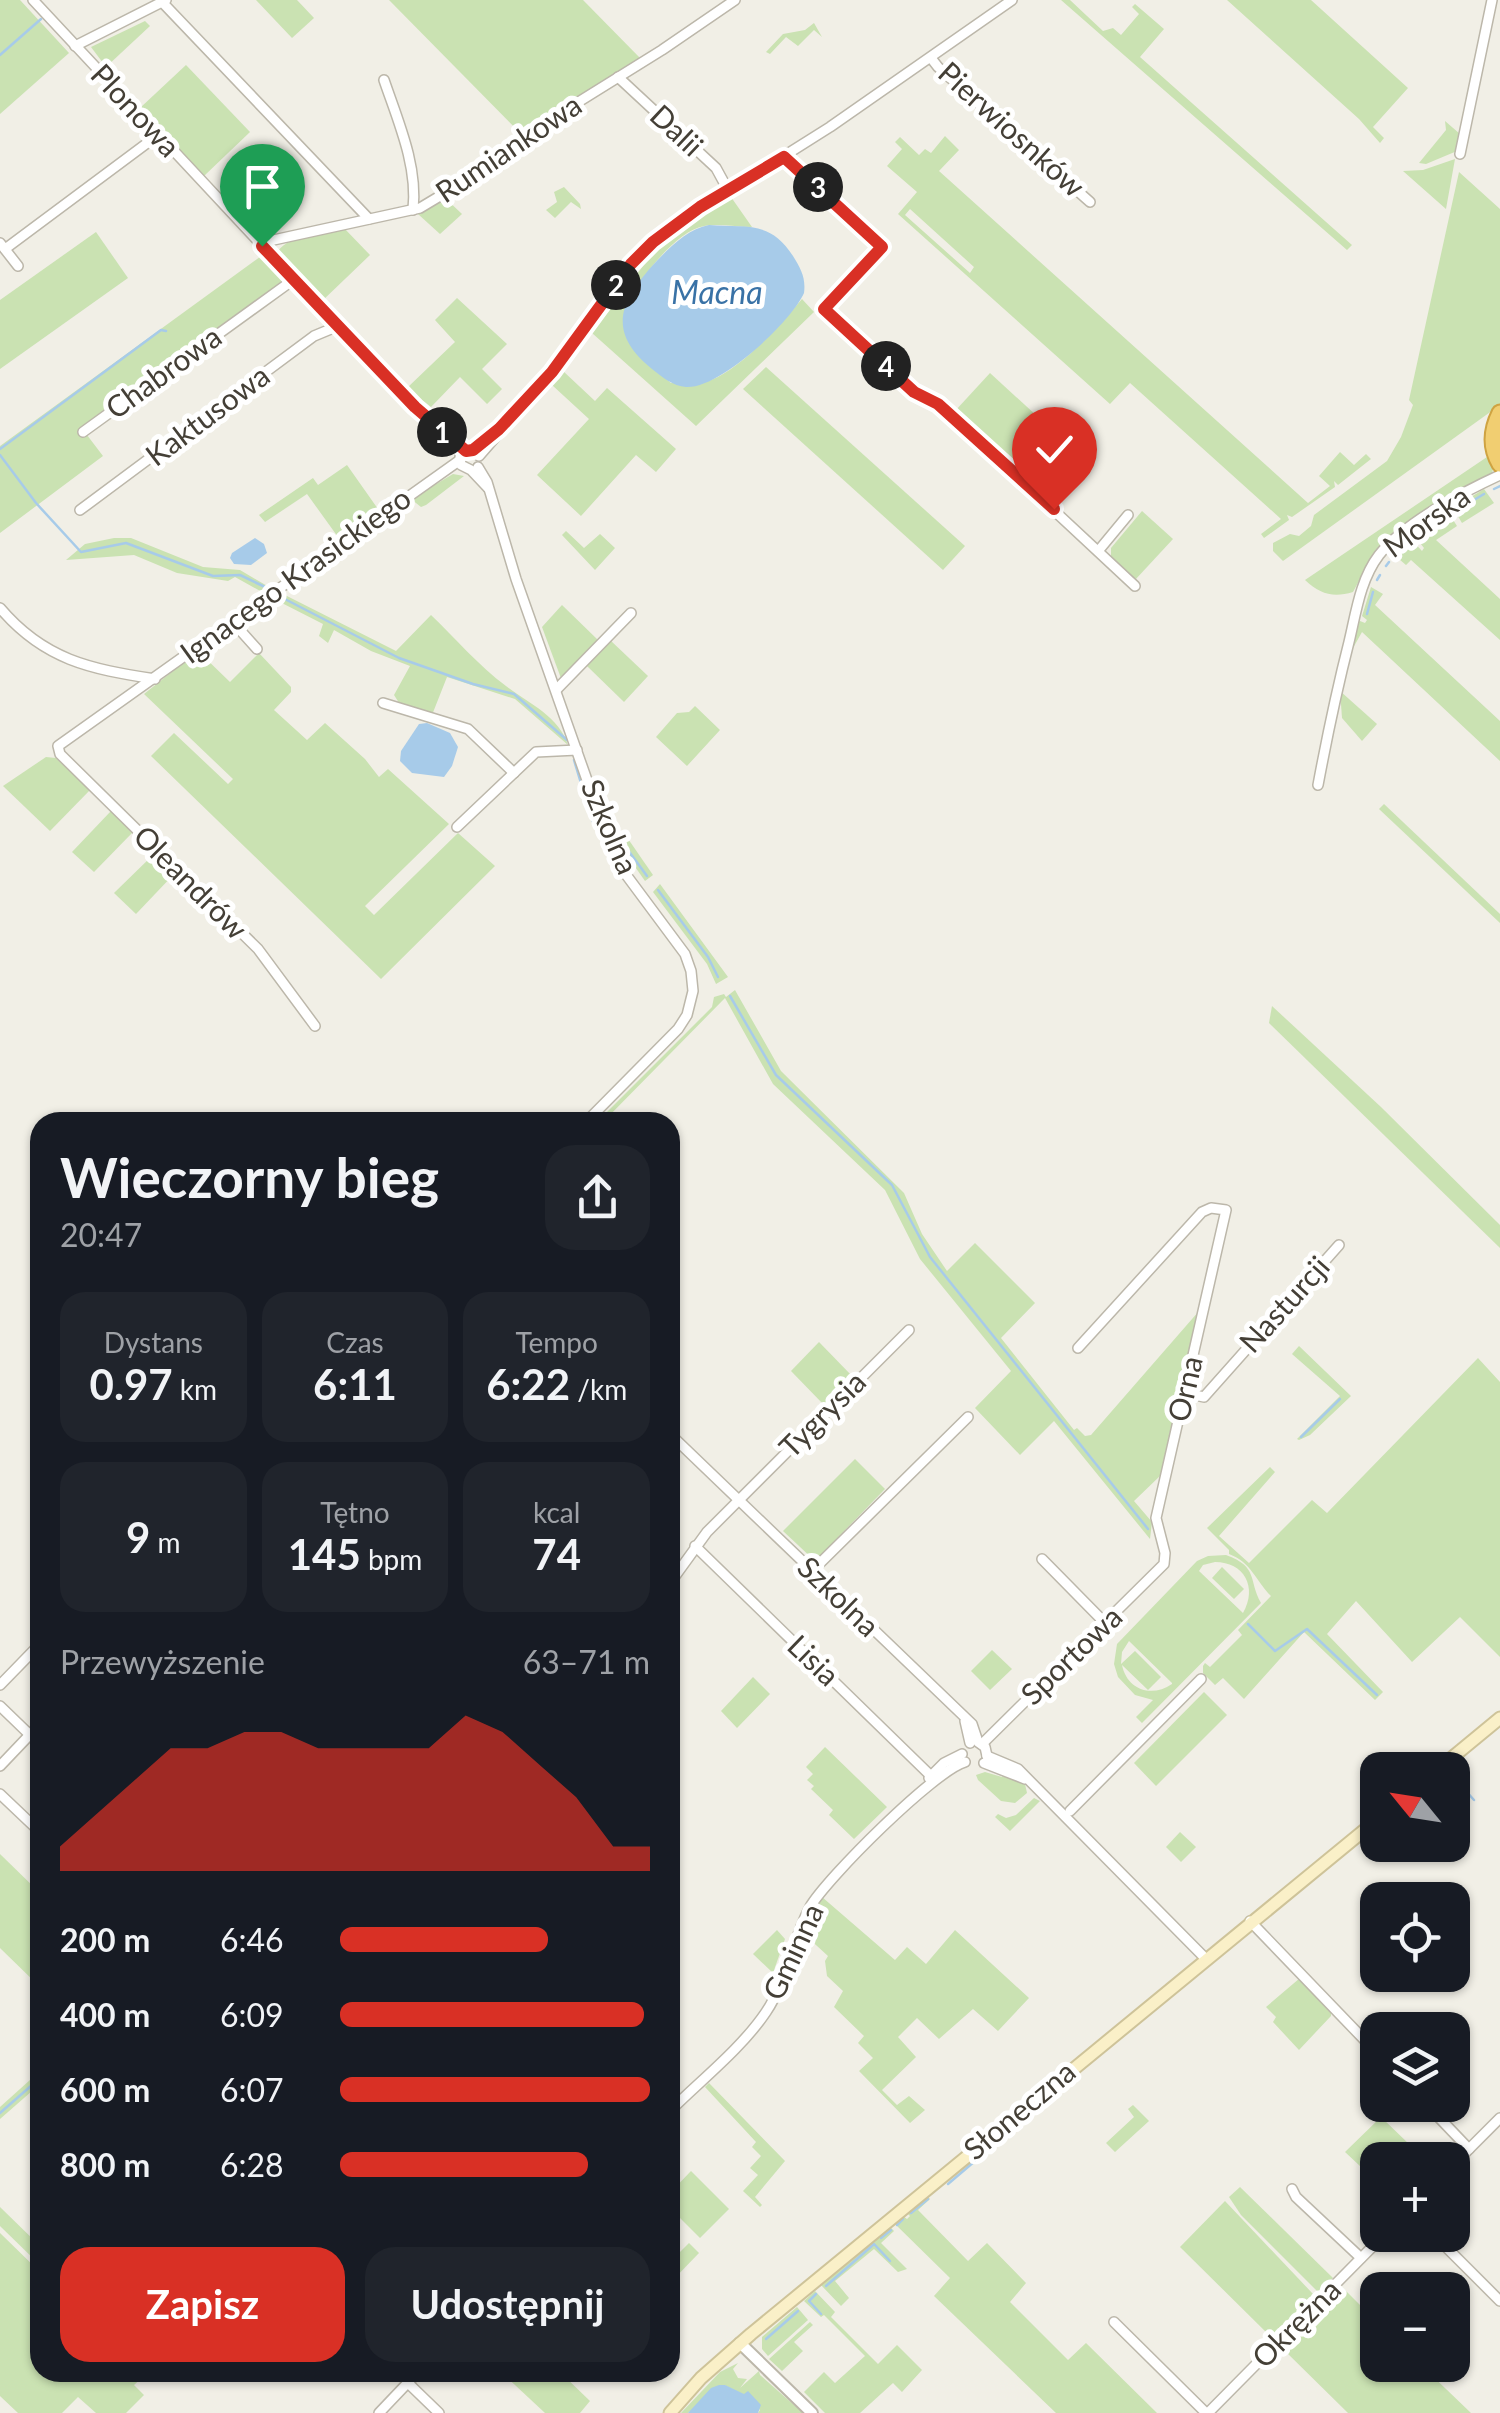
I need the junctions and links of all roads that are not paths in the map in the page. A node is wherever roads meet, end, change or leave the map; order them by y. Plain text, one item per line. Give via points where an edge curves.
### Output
1 (33, 0) edge
2 (735, 0) edge
3 (1012, 0) edge
4 (1492, 0) edge
5 (164, 1) edge
6 (75, 46) junction
7 (932, 58) junction
8 (618, 76) junction
9 (384, 80) dead end
10 (158, 135) junction
11 (1460, 154) dead end
12 (784, 157) junction
13 (728, 190) junction
14 (1090, 202) dead end
15 (414, 210) junction
16 (369, 219) junction
17 (2, 246) edge
18 (262, 246) junction
19 (18, 266) dead end
20 (293, 280) junction
21 (338, 326) junction
22 (1500, 414) edge
23 (84, 432) dead end
24 (469, 459) junction
25 (1500, 464) edge
26 (1500, 474) edge
27 (80, 510) dead end
28 (1128, 515) dead end
29 (1100, 550) junction
30 (1135, 586) dead end
31 (0, 608) edge
32 (631, 613) dead end
33 (231, 620) junction
34 (257, 649) dead end
35 (155, 678) junction
36 (556, 690) junction
37 (383, 704) dead end
38 (58, 746) joint
39 (578, 750) junction
40 (514, 773) junction
41 (1318, 785) dead end
42 (457, 827) dead end
43 (316, 1026) dead end
44 (596, 1112) edge
45 (1339, 1244) dead end
46 (909, 1330) dead end
47 (1078, 1348) dead end
48 (1185, 1394) junction
49 (968, 1417) dead end
50 (680, 1444) edge
51 (737, 1501) junction
52 (695, 1546) junction
53 (1042, 1559) dead end
54 (1162, 1568) joint
55 (680, 1569) edge
56 (812, 1571) junction
57 (1106, 1624) junction
58 (30, 1654) edge
59 (1201, 1678) dead end
60 (0, 1685) edge
61 (0, 1706) edge
62 (1500, 1718) edge
63 (30, 1735) joint
64 (977, 1743) junction
65 (1458, 1752) edge
66 (964, 1758) junction
67 (986, 1759) junction
68 (0, 1766) edge
69 (931, 1776) junction
70 (918, 1793) junction
71 (0, 1794) edge
72 (1070, 1811) dead end
73 (30, 1822) edge
74 (1360, 1833) edge
75 (1250, 1922) junction
76 (1205, 1958) junction
77 (1360, 2035) edge
78 (680, 2101) edge
79 (1500, 2118) edge
80 (1443, 2122) edge
81 (1491, 2126) junction
82 (1500, 2135) edge
83 (1462, 2142) edge
84 (1470, 2148) edge
85 (1292, 2190) dead end
86 (1367, 2252) edge
87 (1452, 2252) edge
88 (1361, 2258) junction
89 (1499, 2298) edge
90 (1114, 2322) dead end
91 (740, 2343) junction
92 (408, 2383) joint
93 (378, 2413) edge
94 (439, 2413) edge
95 (670, 2413) edge
96 (812, 2413) edge
97 (1207, 2413) edge

1 - 6 street, Plonowa
2 - 8 street, Rumiankowa
3 - 7 street, Ignacego Krasickiego
4 - 11 street
5 - 6 street
5 - 16 street
6 - 10 street, Plonowa
7 - 12 street, Ignacego Krasickiego
7 - 14 street, Pierwiosnków
8 - 13 street, Dalii via 716,168
8 - 15 street, Rumiankowa
9 - 15 street via 410,161
10 - 17 street
10 - 18 street, Plonowa
12 - 13 street, Ignacego Krasickiego
12 - 29 street via 882,247 824,309
13 - 24 street, Ignacego Krasickiego via 644,250 566,356
15 - 16 street, Rumiankowa
16 - 18 street, Rumiankowa
17 - 19 street
18 - 20 street, Plonowa
20 - 21 street, Plonowa
20 - 23 street, Chabrowa
21 - 24 street, Plonowa
21 - 27 street, Kaktusowa via 314,336
22 - 25 highway via 1492,434
24 - 33 street, Ignacego Krasickiego
24 - 36 street, Szkolna via 488,488
26 - 41 street, Morska via 1390,543 1365,580
28 - 29 street
29 - 30 street
31 - 35 street via 36,645 98,669
32 - 36 street
33 - 34 street
33 - 35 street, Ignacego Krasickiego
35 - 38 street, Ignacego Krasickiego
36 - 39 street, Szkolna
37 - 40 street via 468,729
38 - 43 street, Oleandrów via 258,949
39 - 40 street via 536,752
39 - 44 street, Szkolna via 611,848 685,954 693,986 682,1023
40 - 42 street
45 - 48 street, Nasturcji via 1204,1397
46 - 51 street, Tygrysia
47 - 48 street, Orna via 1202,1212 1226,1210
48 - 54 street, Orna via 1156,1518
49 - 56 street
50 - 51 street, Szkolna
51 - 52 street, Tygrysia
51 - 56 street, Szkolna
52 - 55 street, Tygrysia
52 - 69 street, Lisia
53 - 57 street
54 - 57 street, Sportowa
56 - 64 street, Szkolna via 964,1718
57 - 64 street, Sportowa
58 - 60 street
59 - 72 street
61 - 63 street
62 - 65 main road
63 - 68 street
64 - 66 street, Sportowa
64 - 67 street, Szkolna
66 - 67 street via 975,1767
66 - 69 street, Gminna
66 - 70 street, Gminna
67 - 76 street via 1018,1769
69 - 70 street, Gminna
70 - 78 street, Gminna via 822,1890 767,2010
71 - 73 street
74 - 75 main road, Słoneczna
75 - 76 main road, Słoneczna
75 - 77 street
76 - 91 main road, Słoneczna
79 - 81 street
80 - 83 street
81 - 82 street
81 - 84 street
85 - 88 street
86 - 88 street, Okrężna
87 - 89 street
88 - 97 street, Okrężna
90 - 97 street
91 - 95 main road, Słoneczna
91 - 96 street
92 - 93 street
92 - 94 street

